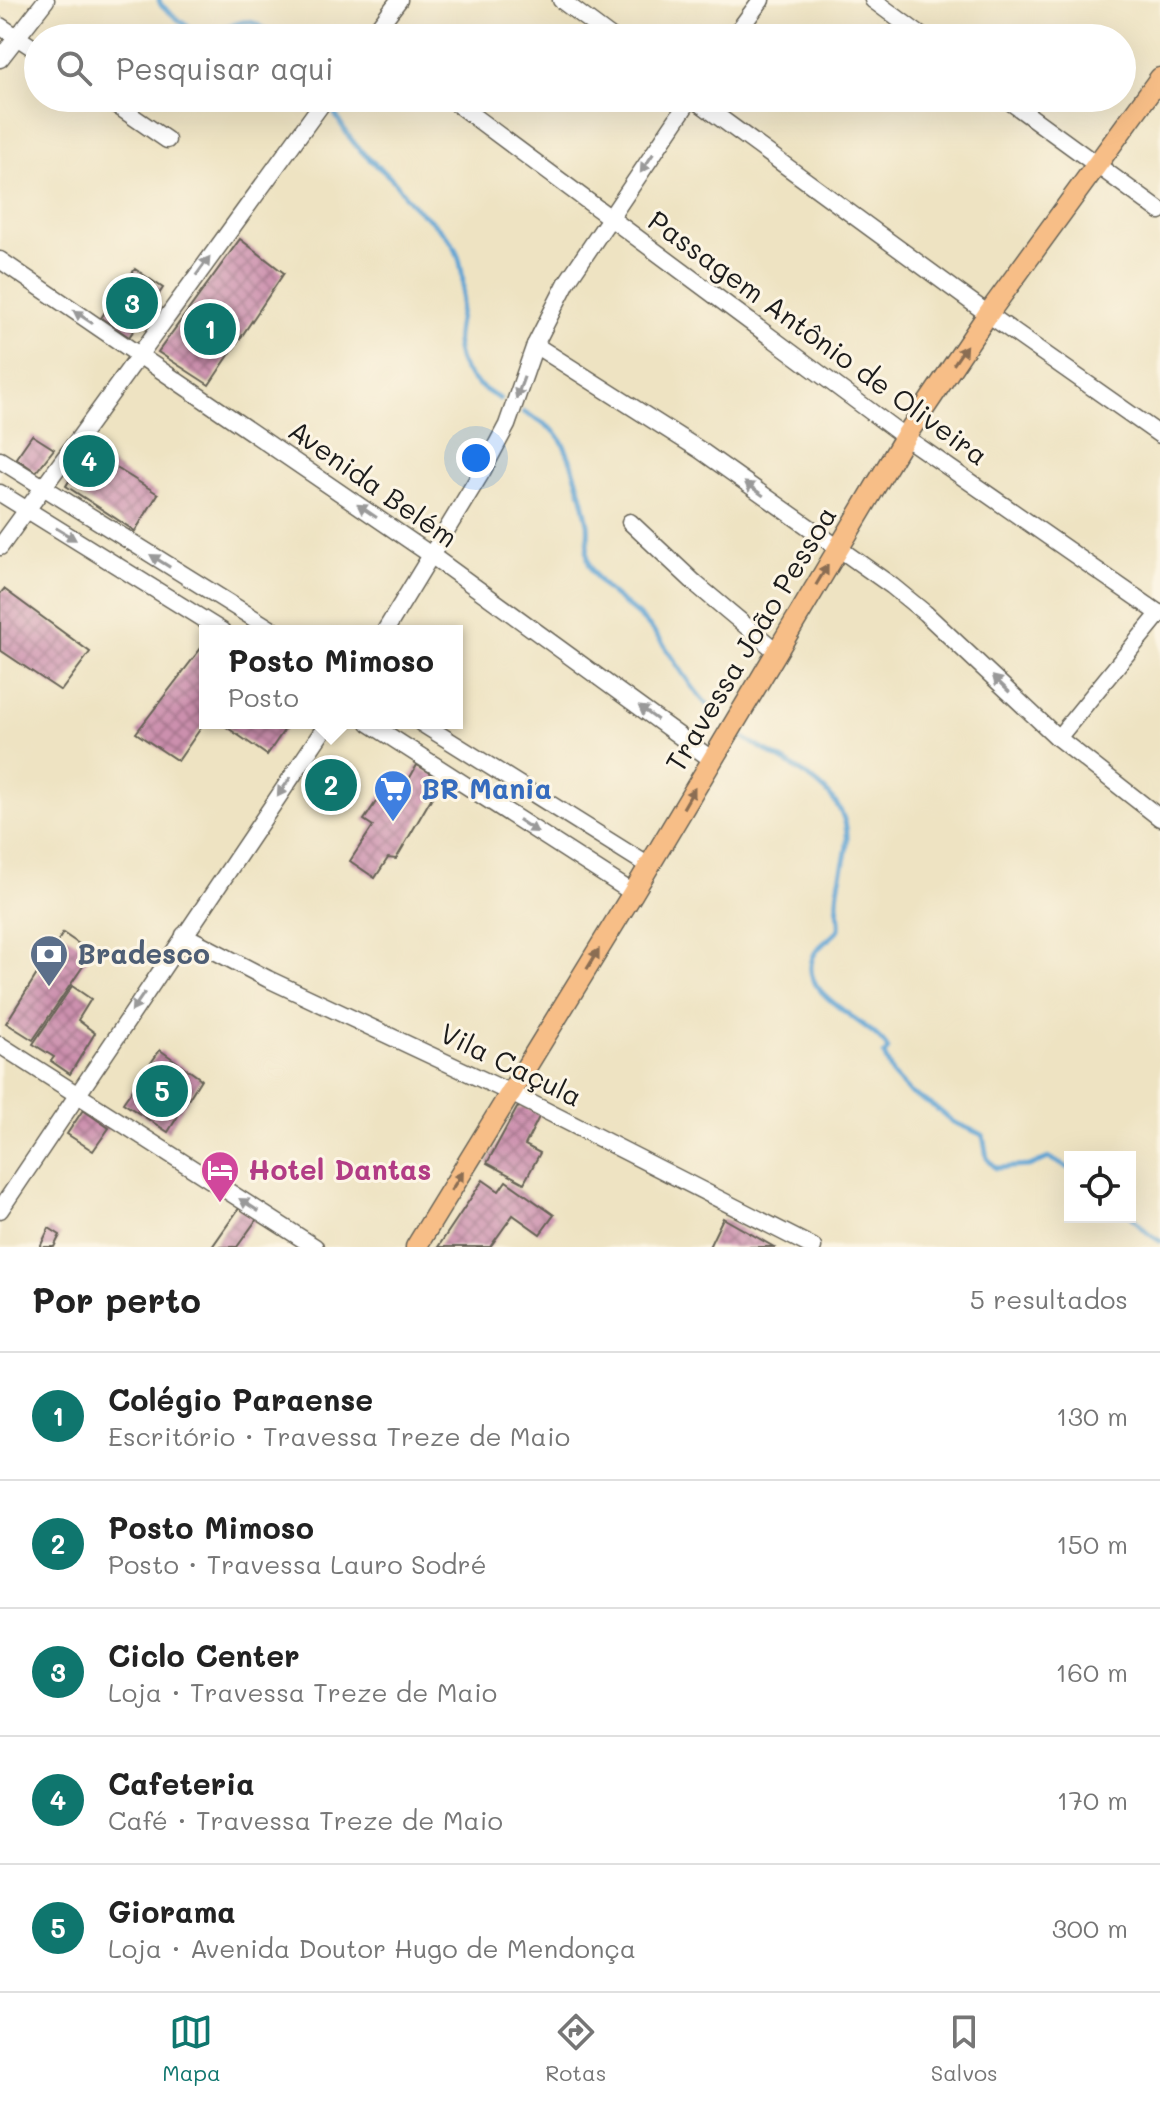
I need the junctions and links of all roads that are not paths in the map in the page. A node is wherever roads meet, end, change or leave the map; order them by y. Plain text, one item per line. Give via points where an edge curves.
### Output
1 (46, 0) edge
2 (399, 0) edge
3 (561, 0) edge
4 (761, 0) edge
5 (873, 0) edge
6 (27, 24) edge
7 (381, 24) edge
8 (593, 24) edge
9 (743, 24) edge
10 (905, 24) edge
11 (0, 26) edge
12 (24, 28) edge
13 (17, 37) junction
14 (24, 42) edge
15 (0, 59) edge
16 (1160, 78) edge
17 (126, 112) edge
18 (316, 112) edge
19 (468, 112) edge
20 (682, 112) edge
21 (711, 112) edge
22 (1024, 112) edge
23 (1136, 112) edge
24 (1136, 112) edge
25 (167, 140) dead end
26 (1097, 166) junction
27 (1160, 211) edge
28 (610, 217) junction
29 (0, 260) edge
30 (988, 314) junction
31 (535, 345) junction
32 (138, 355) junction
33 (1160, 435) edge
34 (905, 437) junction
35 (0, 460) edge
36 (43, 488) junction
37 (0, 493) edge
38 (26, 510) junction
39 (630, 522) dead end
40 (129, 541) junction
41 (0, 547) edge
42 (837, 549) junction
43 (431, 555) junction
44 (115, 564) junction
45 (185, 576) junction
46 (171, 599) junction
47 (1160, 613) edge
48 (212, 625) edge
49 (264, 625) edge
50 (389, 625) edge
51 (776, 651) junction
52 (324, 729) edge
53 (378, 729) edge
54 (430, 729) edge
55 (1058, 738) junction
56 (471, 756) junction
57 (711, 759) junction
58 (456, 779) junction
59 (1160, 818) edge
60 (649, 866) junction
61 (633, 893) junction
62 (184, 935) junction
63 (0, 1045) edge
64 (77, 1093) junction
65 (511, 1093) junction
66 (0, 1210) edge
67 (810, 1246) edge
68 (315, 1247) edge
69 (416, 1247) edge

1 - 6 street
2 - 7 street
3 - 8 street
4 - 9 street
5 - 10 street
11 - 13 street
12 - 13 street
13 - 14 street
13 - 15 street
16 - 24 main road, Travessa João Pessoa
17 - 25 street
32 -> 18 street
19 - 28 street, Passagem Antônio de Oliveira
20 -> 28 street
21 - 30 street
22 - 26 street
23 - 26 main road, Travessa João Pessoa
26 - 27 street
26 - 30 main road, Travessa João Pessoa
28 - 31 street via 567,282
28 - 34 street, Passagem Antônio de Oliveira
32 -> 29 street, Avenida Belém
30 - 33 street
34 -> 30 main road, Travessa João Pessoa
42 -> 31 street via 700,450
31 -> 43 street via 507,425
32 - 36 street
43 -> 32 street, Avenida Belém
34 - 42 main road, Travessa João Pessoa
34 - 47 street, Passagem Antônio de Oliveira
35 - 36 street
36 - 38 street
36 - 40 street
37 - 38 street
38 - 41 street
38 -> 44 street
39 - 51 street
40 - 44 street
45 -> 40 street
51 -> 42 main road, Travessa João Pessoa
55 -> 42 street via 925,613
43 - 50 street
57 -> 43 street, Avenida Belém
44 - 46 street
45 - 46 street
45 - 49 street
46 - 48 street
47 - 55 street
51 - 57 main road, Travessa João Pessoa
52 -> 62 street
53 - 58 street
54 - 56 street
55 - 59 street
56 - 58 street
56 - 60 street
60 -> 57 main road, Travessa João Pessoa
58 -> 61 street
60 - 61 main road, Travessa João Pessoa
65 -> 61 main road, Travessa João Pessoa
62 -> 64 street
62 - 65 street, Vila Caçula
63 - 64 street
64 - 66 street
68 -> 64 street
65 - 67 street, Vila Caçula
69 -> 65 main road, Travessa João Pessoa

